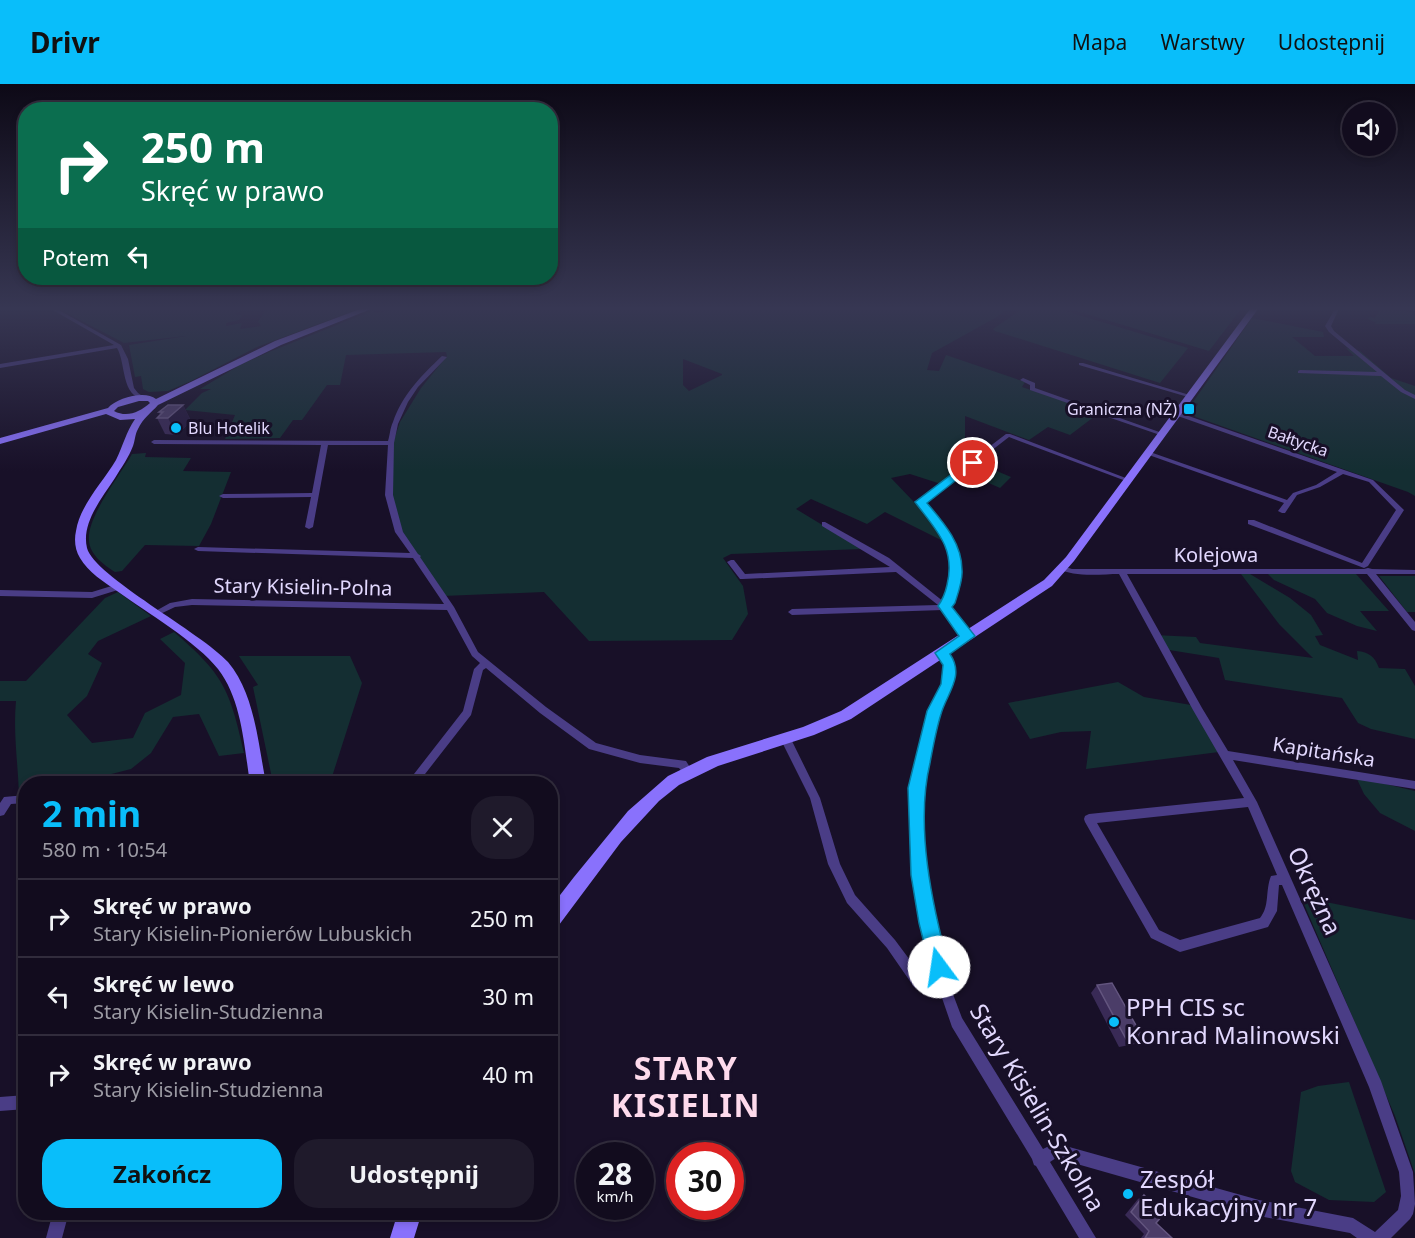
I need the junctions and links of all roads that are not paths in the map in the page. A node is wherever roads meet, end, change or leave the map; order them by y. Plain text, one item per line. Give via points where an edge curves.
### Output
1 (19, 363) edge
2 (125, 363) edge
3 (239, 363) edge
4 (438, 363) edge
5 (1214, 363) edge
6 (1369, 363) edge
7 (1081, 364) dead end
8 (0, 366) edge
9 (1300, 372) dead end
10 (1382, 374) junction
11 (1023, 380) dead end
12 (130, 386) junction
13 (1190, 396) junction
14 (1415, 397) edge
15 (149, 400) junction
16 (123, 401) junction
17 (143, 412) junction
18 (115, 414) junction
19 (1177, 414) junction
20 (132, 430) junction
21 (1162, 434) junction
22 (0, 441) edge
23 (154, 442) dead end
24 (325, 443) junction
25 (391, 443) junction
26 (1148, 453) junction
27 (1343, 471) junction
28 (1128, 480) junction
29 (315, 495) junction
30 (223, 496) dead end
31 (1287, 502) junction
32 (1282, 511) dead end
33 (1251, 522) dead end
34 (825, 524) dead end
35 (309, 527) dead end
36 (198, 549) dead end
37 (417, 556) junction
38 (731, 562) dead end
39 (1062, 568) junction
40 (898, 569) junction
41 (1367, 569) junction
42 (1122, 571) junction
43 (1415, 572) edge
44 (118, 587) junction
45 (0, 593) edge
46 (944, 606) junction
47 (450, 607) junction
48 (792, 612) dead end
49 (156, 613) junction
50 (1415, 628) edge
51 (968, 636) junction
52 (942, 653) junction
53 (485, 663) junction
54 (786, 740) junction
55 (1226, 755) junction
56 (688, 772) junction
57 (257, 776) edge
58 (418, 776) edge
59 (1415, 785) edge
60 (18, 800) edge
61 (1251, 802) junction
62 (0, 812) edge
63 (1285, 880) junction
64 (558, 913) edge
65 (945, 989) junction
66 (18, 1103) edge
67 (0, 1104) edge
68 (1039, 1160) junction
69 (1412, 1210) edge
70 (59, 1220) edge
71 (408, 1220) edge
72 (54, 1238) edge
73 (402, 1238) edge
74 (1088, 1238) edge
75 (1370, 1238) edge
76 (1380, 1238) edge

1 - 8 street
2 - 12 street
3 - 15 street via 182,390
4 - 25 street via 411,390
5 - 13 street
6 - 10 street
7 - 13 street
9 - 10 street
10 - 14 street
11 - 21 street via 1033,384 1032,389
12 - 15 street via 136,395
12 - 16 street
13 - 19 street
15 - 16 street
15 - 17 street
16 - 18 street
17 - 18 street
17 - 20 street
18 - 20 street via 128,420
18 - 22 street
19 - 21 street
19 - 27 street, Bałtycka
20 - 44 street via 128,446 86,515 81,532 85,557
21 - 26 street
23 - 24 street
24 - 25 street
24 - 29 street
25 - 37 street via 390,506 399,532
26 - 28 street
26 - 31 street
27 - 31 street via 1295,494
27 - 41 street, Bałtycka via 1371,481 1400,510
28 - 39 street
28 - 46 street via 1008,435 921,502 946,535 956,559 949,603
29 - 30 street
29 - 35 street
31 - 32 street
33 - 41 street, Kolejowa
34 - 40 street
36 - 37 street
37 - 47 street
38 - 40 street via 742,577
39 - 42 street, Kolejowa
39 - 51 street via 1045,585
40 - 46 street
41 - 42 street, Kolejowa
41 - 43 street
41 - 50 street
42 - 55 street, Okrężna
44 - 45 street via 92,595
44 - 49 street
46 - 48 street
46 - 51 street
47 - 49 street, Stary Kisielin-Polna via 192,602
47 - 53 street via 475,654
49 - 57 street via 205,648 224,667 246,716
51 - 52 street
52 - 54 street via 846,715
52 - 65 street, Stary Kisielin-Szkolna via 950,665 948,684 934,711 916,788 920,875
53 - 56 street via 593,746 640,759 682,764
53 - 58 street via 479,669 468,712
54 - 56 street
54 - 65 street via 815,798 834,864 851,899 919,983
55 - 59 street, Kapitańska
55 - 61 street, Okrężna
56 - 64 street via 625,828
60 - 62 street via 8,800
61 - 63 street, Okrężna
61 - 63 street via 1089,819 1155,934 1180,946 1264,923 1274,904 1273,883
63 - 69 street, Okrężna via 1376,1086 1406,1172
65 - 68 street, Stary Kisielin-Szkolna via 957,1022
66 - 67 street
68 - 74 street, Stary Kisielin-Szkolna
68 - 75 street via 1055,1150 1259,1208 1353,1226
69 - 76 street, Okrężna
70 - 72 street
71 - 73 street

